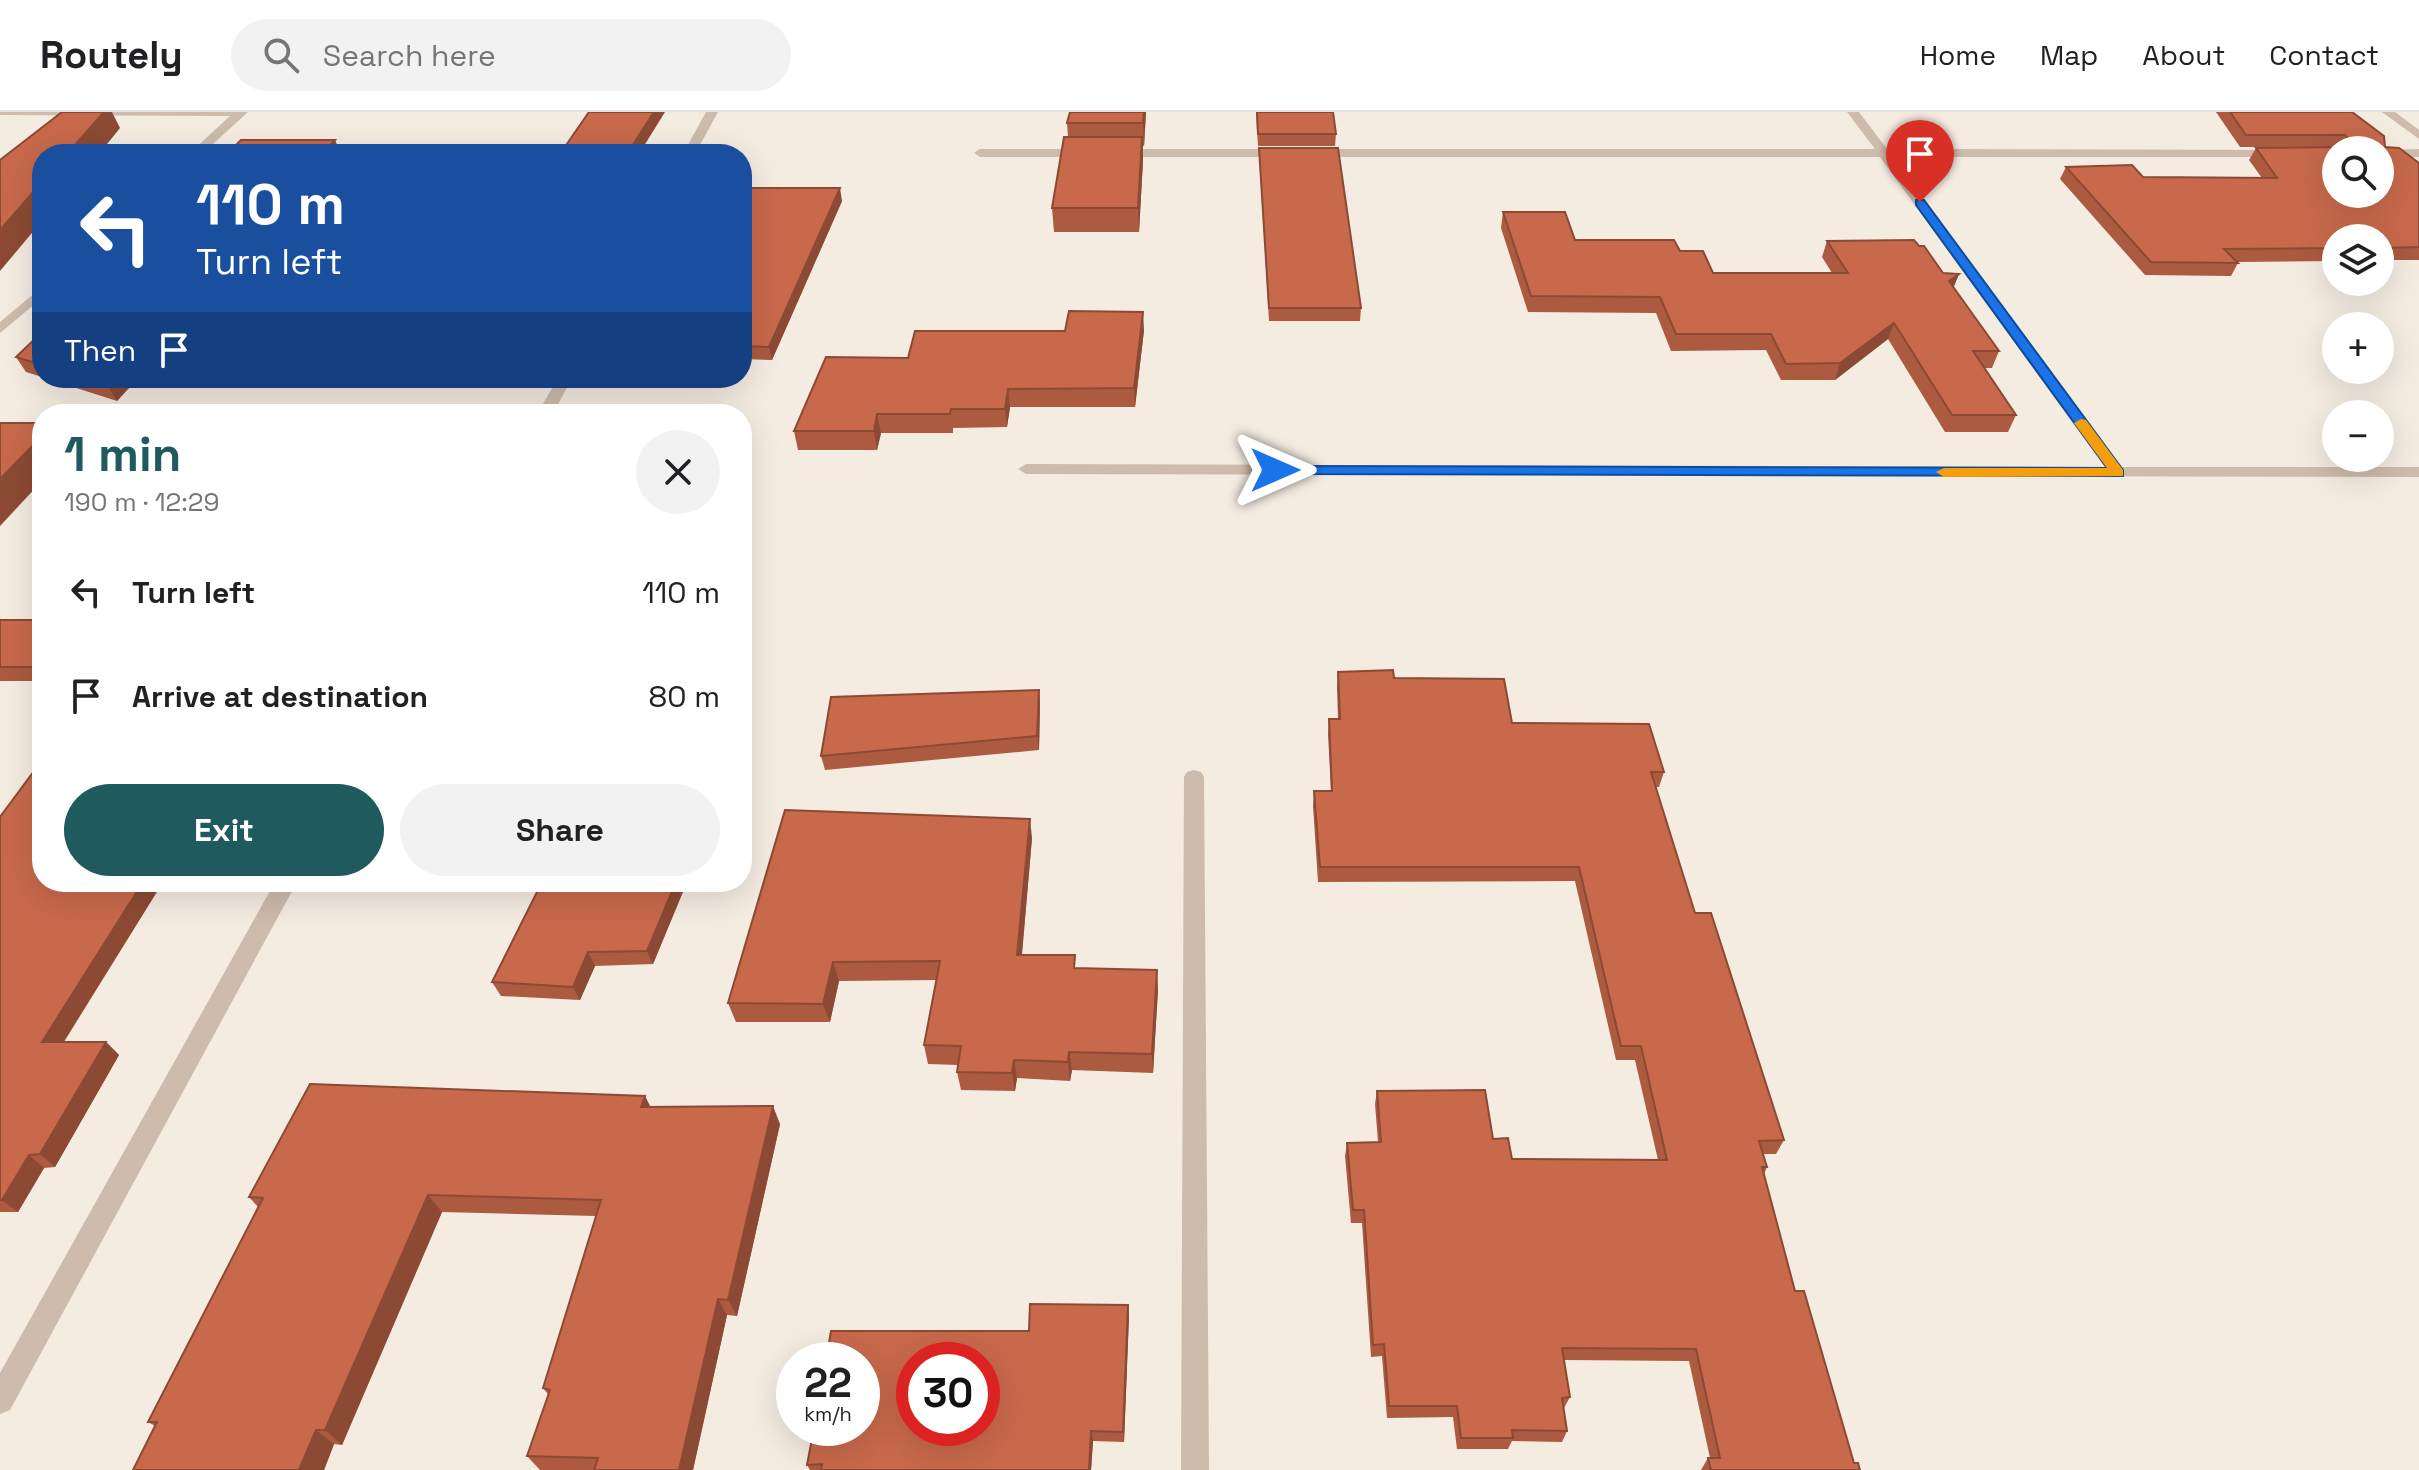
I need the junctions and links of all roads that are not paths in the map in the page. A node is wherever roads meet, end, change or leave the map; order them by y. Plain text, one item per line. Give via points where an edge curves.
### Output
1 (0, 112) edge
2 (242, 112) edge
3 (712, 112) edge
4 (1853, 112) edge
5 (2388, 112) edge
6 (2419, 136) edge
7 (206, 144) edge
8 (694, 144) edge
9 (980, 153) dead end
10 (1884, 153) junction
11 (2322, 153) edge
12 (2394, 153) edge
13 (2419, 153) edge
14 (32, 300) edge
15 (0, 329) edge
16 (1026, 469) dead end
17 (2419, 472) edge
18 (2118, 473) junction
19 (1194, 777) dead end
20 (280, 892) edge
21 (0, 1400) edge
22 (1195, 1470) edge

1 - 2 street
2 - 7 street
3 - 8 street
4 - 10 street
5 - 6 street
9 - 10 street
10 - 11 street
10 - 18 street
12 - 13 street
14 - 15 street
16 - 18 street
17 - 18 street
19 - 22 street
20 - 21 street

